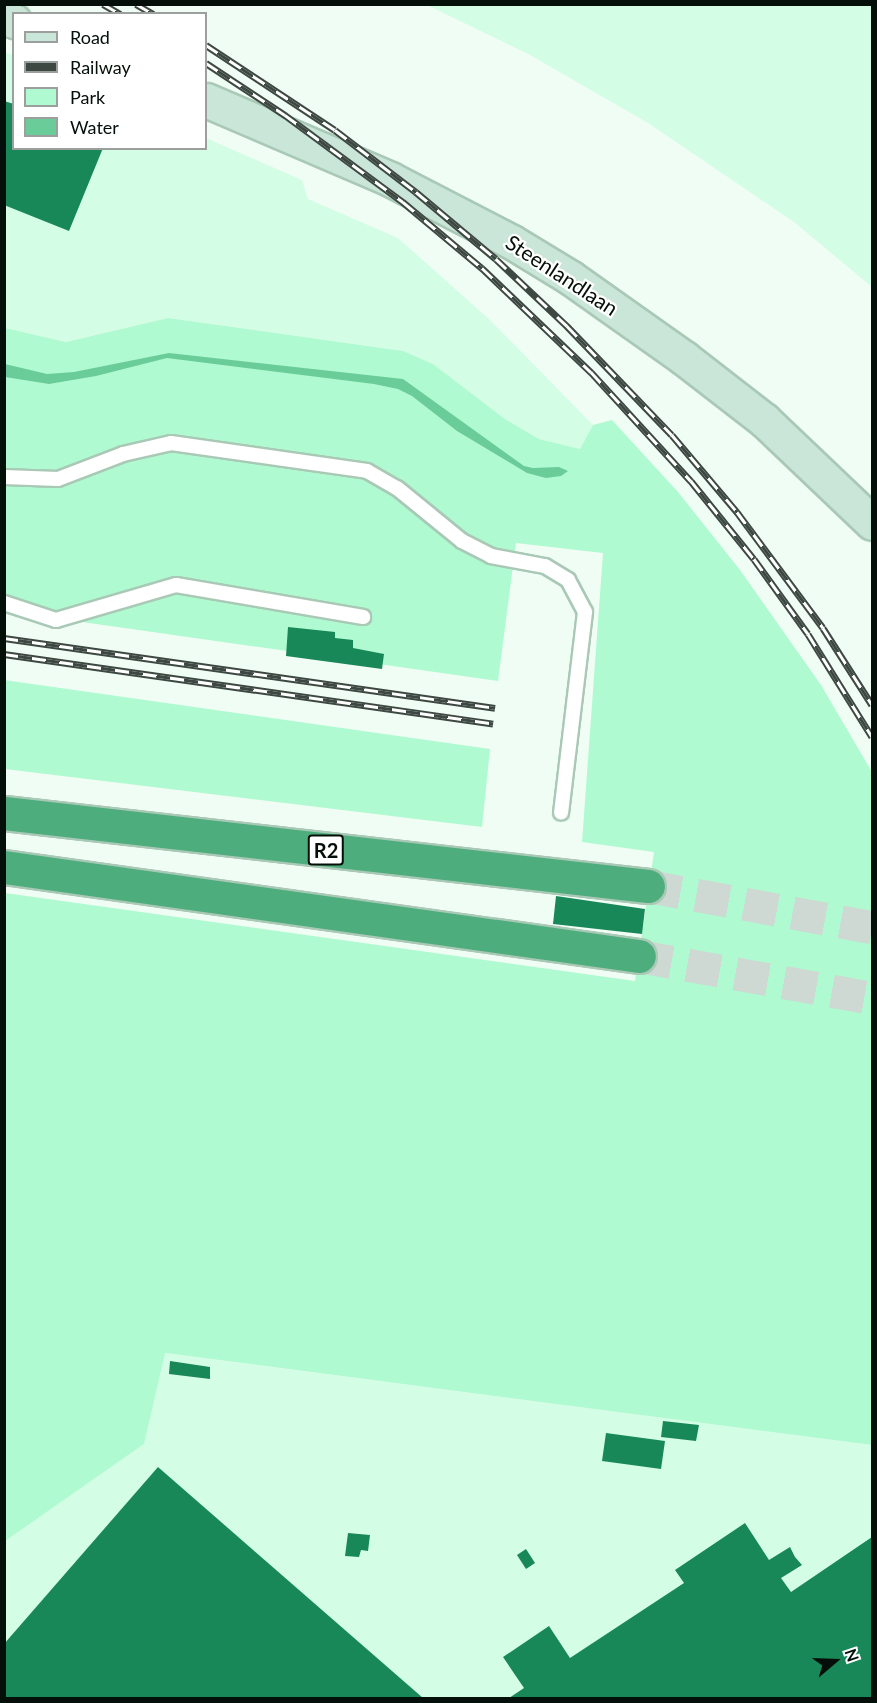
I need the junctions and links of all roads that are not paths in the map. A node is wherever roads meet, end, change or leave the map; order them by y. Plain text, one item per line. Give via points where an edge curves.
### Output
1 (207, 100) edge
2 (4, 477) edge
3 (873, 523) edge
4 (4, 603) edge
5 (363, 617) dead end
6 (4, 813) edge
7 (561, 813) dead end
8 (4, 867) edge
9 (648, 886) tunnel mouth
10 (639, 956) tunnel mouth

1 - 3 main road, Steenlandlaan via 390,179 512,242 571,278 764,420
2 - 7 lane via 58,478 123,454 171,443 367,471 397,488 462,542 491,556 545,566 568,580 585,612
4 - 5 lane via 56,620 176,585
6 - 9 highway, R2
8 - 10 highway

